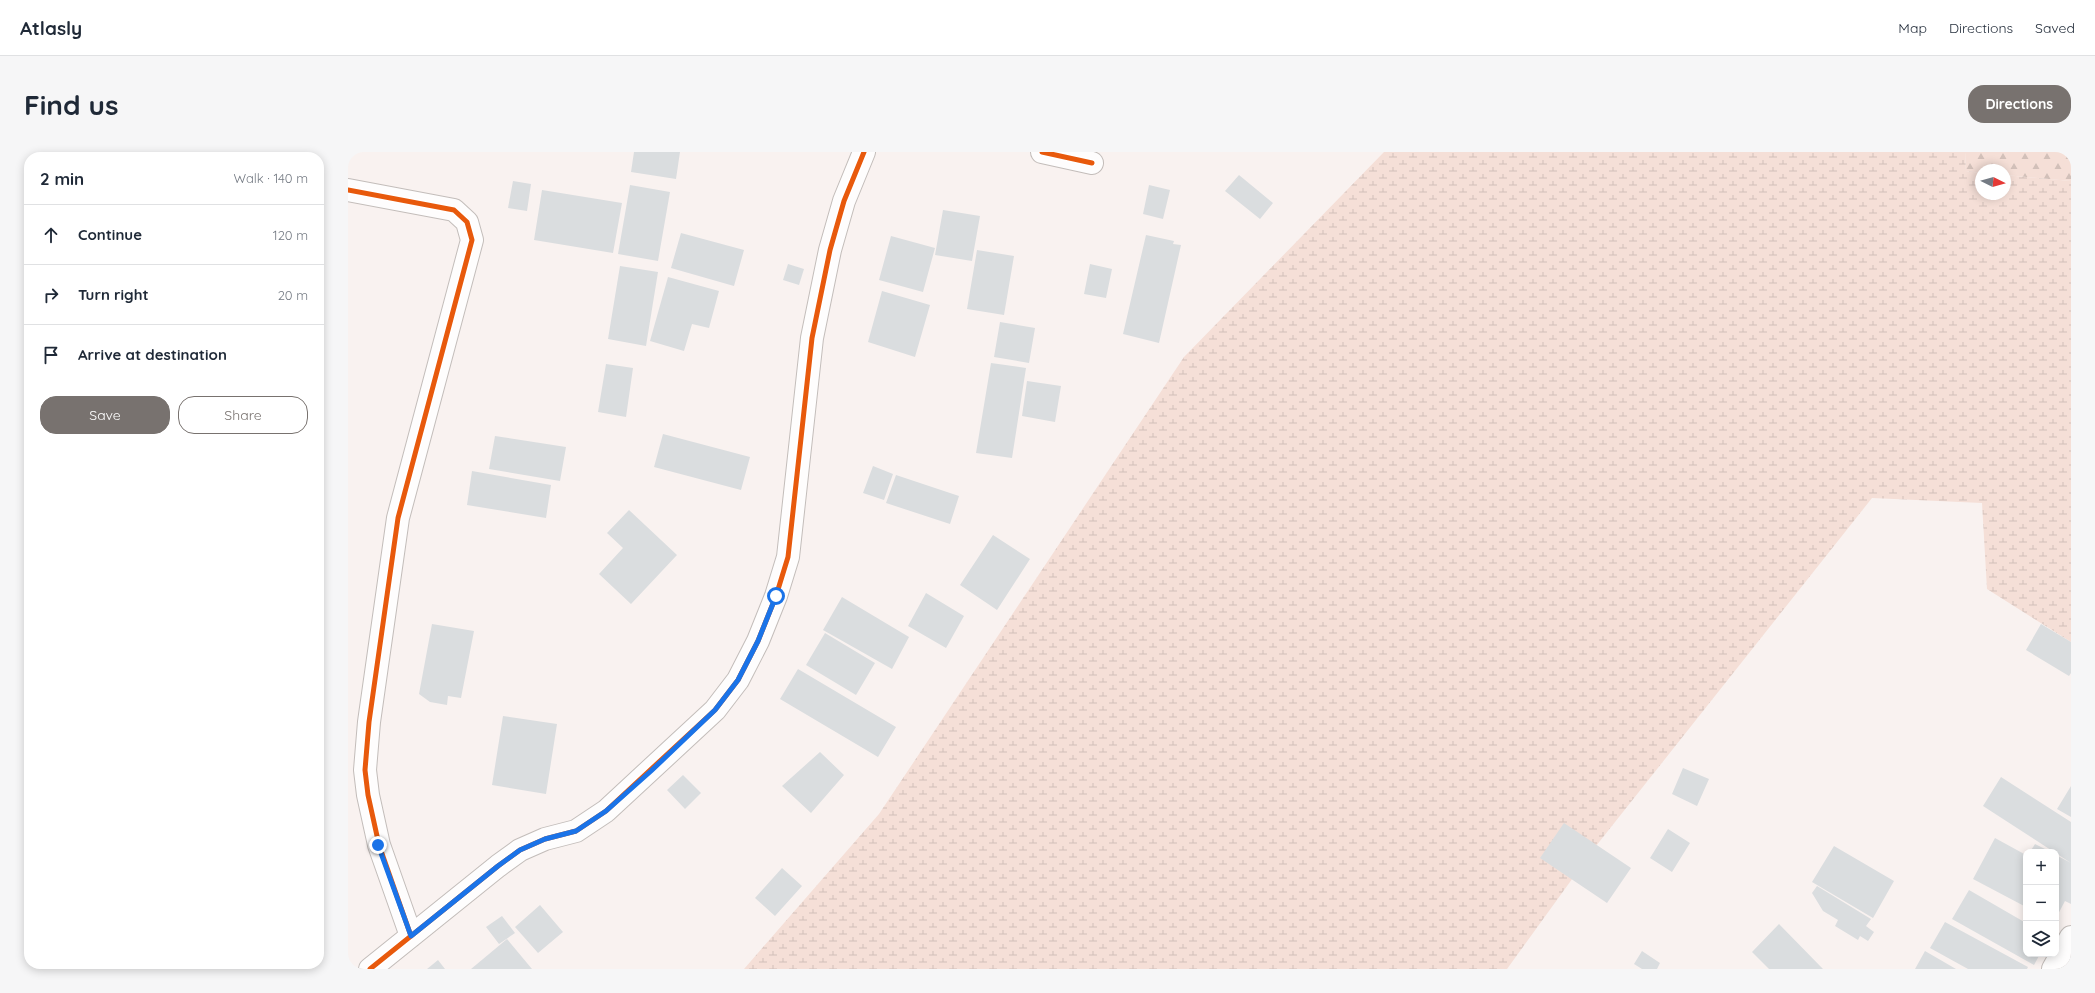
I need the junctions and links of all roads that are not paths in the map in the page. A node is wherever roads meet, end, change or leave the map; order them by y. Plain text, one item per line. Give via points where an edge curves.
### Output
1 (864, 152) edge
2 (1042, 152) edge
3 (1092, 162) dead end
4 (348, 190) edge
5 (411, 936) junction
6 (2071, 937) edge
7 (370, 969) edge
8 (2053, 969) edge

1 - 5 street via 844,201 830,250 812,338 788,557 758,641 738,680 715,710 606,811 576,831 545,839 520,850
2 - 3 street
4 - 5 street via 454,210 467,222 472,240 398,518 369,722 365,770 368,795 378,845
5 - 7 street
6 - 8 street

